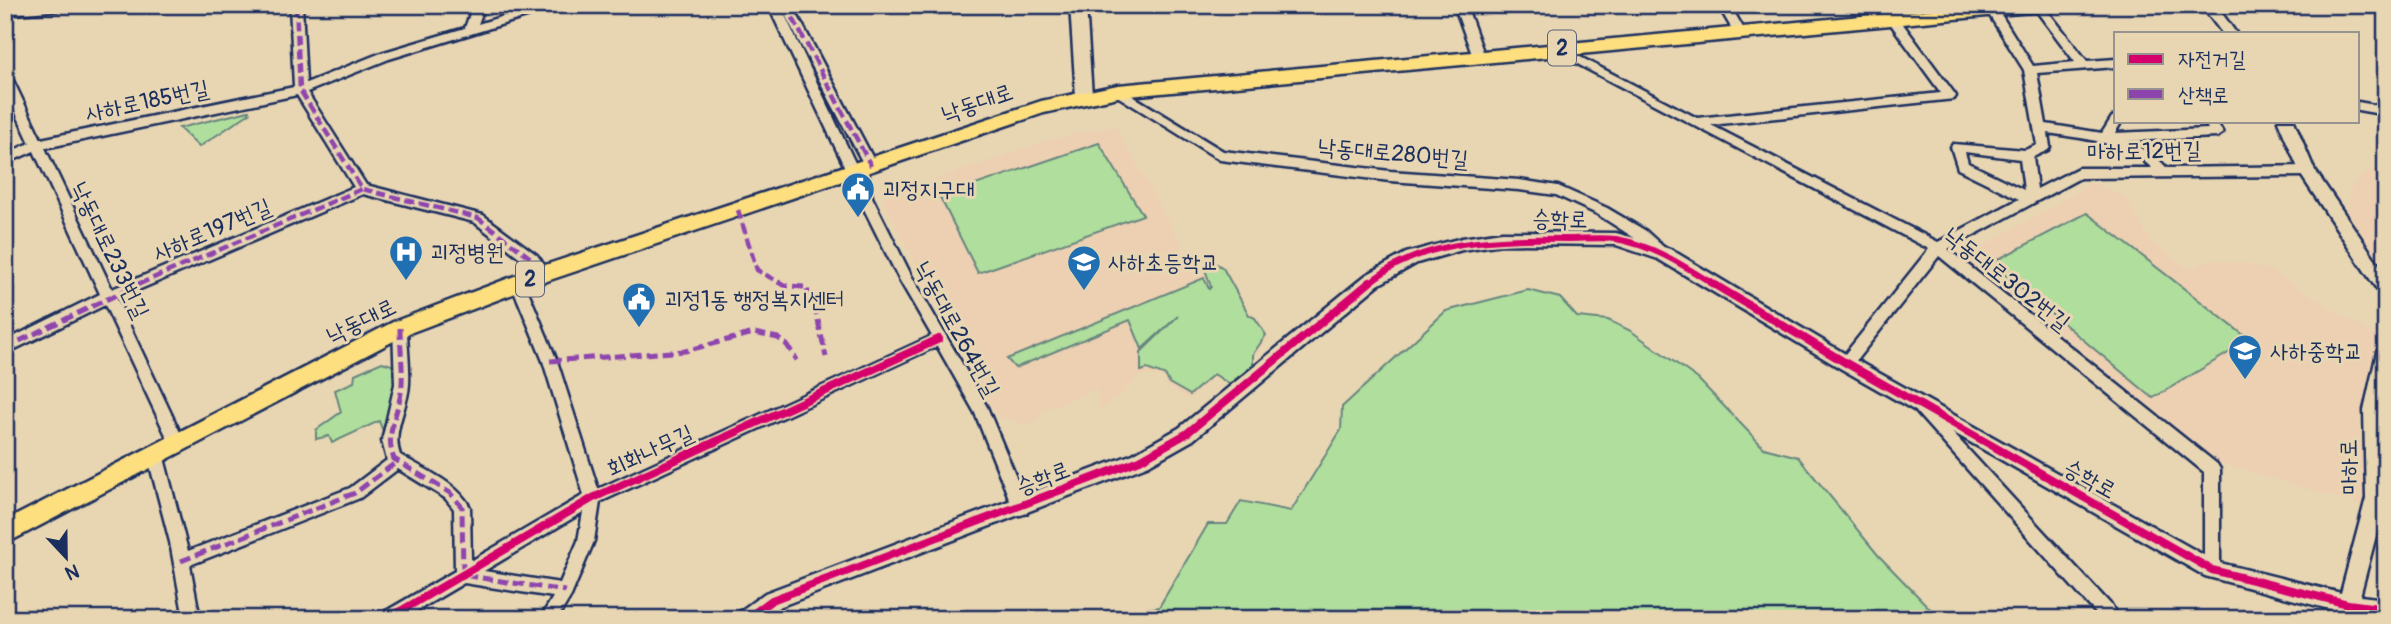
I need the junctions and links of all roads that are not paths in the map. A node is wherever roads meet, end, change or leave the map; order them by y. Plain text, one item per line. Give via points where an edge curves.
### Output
1 (59, 5) edge
2 (296, 5) edge
3 (479, 5) edge
4 (552, 5) edge
5 (774, 5) edge
6 (786, 5) edge
7 (1078, 5) edge
8 (1460, 5) edge
9 (1724, 5) edge
10 (2039, 5) edge
11 (2208, 5) edge
12 (2378, 5) edge
13 (24, 6) edge
14 (2386, 6) edge
15 (1991, 7) edge
16 (5, 9) edge
17 (1893, 19) junction
18 (470, 30) junction
19 (2228, 32) edge
20 (1740, 33) junction
21 (1555, 49) junction
22 (1479, 57) junction
23 (2114, 63) edge
24 (2083, 65) junction
25 (2030, 70) junction
26 (5, 76) edge
27 (300, 90) junction
28 (1118, 91) junction
29 (1084, 96) junction
30 (2360, 106) edge
31 (2386, 111) edge
32 (1696, 122) junction
33 (2115, 122) edge
34 (2211, 122) edge
35 (2286, 122) edge
36 (2041, 128) junction
37 (2106, 138) junction
38 (36, 145) junction
39 (2026, 155) junction
40 (5, 160) edge
41 (862, 169) junction
42 (2163, 171) junction
43 (2307, 171) junction
44 (362, 189) junction
45 (2032, 199) junction
46 (1938, 248) junction
47 (1664, 254) junction
48 (543, 274) junction
49 (518, 284) junction
50 (2386, 289) edge
51 (110, 296) junction
52 (400, 328) junction
53 (939, 339) junction
54 (5, 348) edge
55 (2386, 352) edge
56 (1846, 363) junction
57 (2382, 381) edge
58 (1918, 404) junction
59 (177, 443) junction
60 (155, 454) junction
61 (398, 461) junction
62 (593, 498) junction
63 (2381, 499) edge
64 (1021, 508) junction
65 (5, 533) edge
66 (181, 561) junction
67 (2212, 570) junction
68 (463, 575) junction
69 (565, 591) junction
70 (2386, 609) edge
71 (2352, 611) edge
72 (192, 619) edge
73 (387, 619) edge
74 (548, 619) edge
75 (746, 619) edge
76 (2110, 619) edge

1 - 13 main road
2 - 27 street
3 - 18 street
4 - 18 street, 사하로185번길
5 - 41 street
6 - 41 street
7 - 29 main road
8 - 22 street
9 - 20 street
10 - 15 main road, 낙동대로 / 2
10 - 24 street
11 - 19 street
12 - 14 main road
13 - 16 main road
15 - 17 main road, 낙동대로 / 2
15 - 25 street
17 - 20 main road, 낙동대로 / 2
17 - 32 street via 1950,96
18 - 27 street, 사하로185번길 via 385,56
20 - 21 main road, 낙동대로 / 2
21 - 22 main road, 낙동대로 / 2
21 - 32 street, 낙동대로302번길
22 - 28 main road, 낙동대로 / 2
23 - 24 street
24 - 25 street
25 - 36 street
26 - 38 street, 낙동대로233번길
27 - 38 street, 사하로185번길
27 - 44 street
28 - 29 main road, 낙동대로 / 2
28 - 47 street, 낙동대로280번길 via 1220,155 1558,191 1602,211
29 - 41 main road, 낙동대로 / 2
30 - 31 street
32 - 46 street, 낙동대로302번길
33 - 37 street
34 - 37 street via 2217,133
35 - 43 street
36 - 37 street
36 - 39 street via 2044,147
37 - 42 street via 2134,147
38 - 40 street, 사하로185번길
38 - 51 street, 낙동대로233번길
39 - 45 street
39 - 45 street via 1957,147 1963,166
41 - 48 main road, 낙동대로 / 2
41 - 53 street, 낙동대로264번길 via 865,197
42 - 43 street, 마하로12번길
42 - 45 street, 마하로12번길 via 2078,173
43 - 50 street
44 - 48 street via 478,218 532,259
44 - 51 street, 사하로197번길
45 - 46 street, 마하로12번길
46 - 56 street, 마하로12번길
46 - 67 street, 낙동대로302번길 via 2212,469
47 - 56 street, 승학로
47 - 64 street, 승학로 via 1616,239 1502,238 1412,258 1372,279 1186,435 1140,460
48 - 49 main road, 낙동대로 / 2
49 - 52 main road, 낙동대로 / 2
49 - 62 street via 550,361
51 - 54 street, 사하로197번길
51 - 59 street, 낙동대로233번길
52 - 59 main road, 낙동대로 / 2
52 - 61 street via 402,387 390,452
53 - 62 street, 회화나무길
53 - 64 street, 낙동대로264번길 via 982,411
55 - 57 street, 마하로
56 - 58 street, 승학로
57 - 63 street, 마하로 via 2373,410
58 - 67 street, 승학로
58 - 76 street
59 - 60 main road, 낙동대로 / 2
60 - 65 main road, 낙동대로 / 2
60 - 66 street
61 - 66 street via 355,493
61 - 68 street via 450,493 462,507
62 - 68 street, 회화나무길
62 - 69 street via 586,541
63 - 71 street, 마하로
64 - 75 street, 승학로 via 772,600
66 - 72 street
67 - 71 street, 승학로
68 - 69 street
68 - 73 street, 회화나무길
69 - 74 street
70 - 71 street, 승학로

